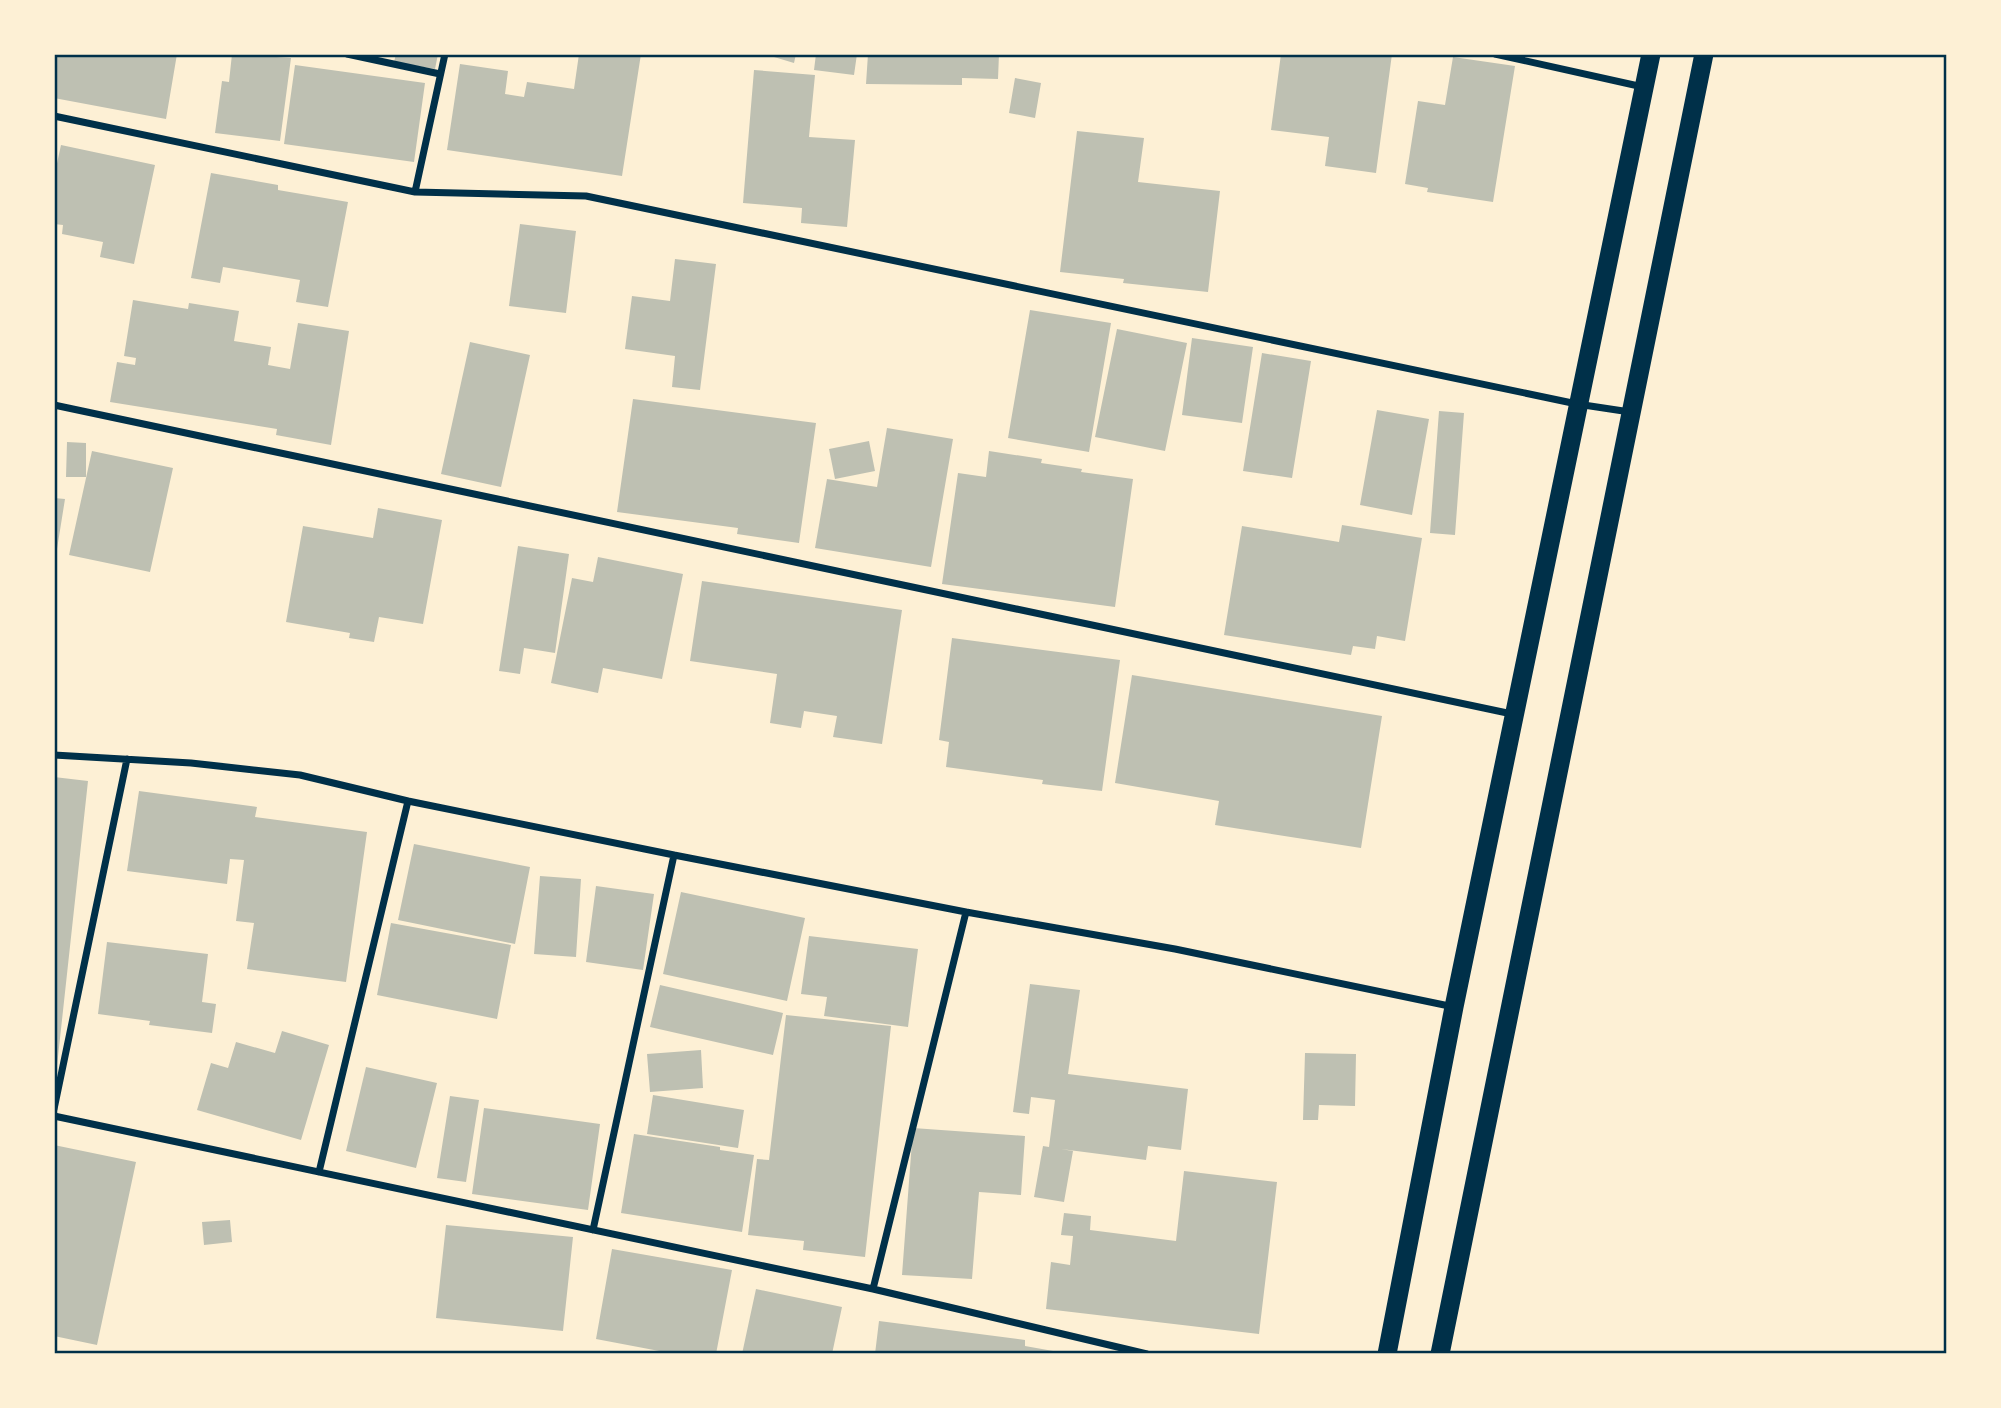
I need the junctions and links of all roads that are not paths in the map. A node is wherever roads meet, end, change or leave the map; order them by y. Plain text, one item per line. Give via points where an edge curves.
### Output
1 (347, 54) edge
2 (445, 54) edge
3 (1495, 54) edge
4 (1651, 54) edge
5 (1704, 54) edge
6 (440, 74) junction
7 (1644, 88) junction
8 (54, 116) edge
9 (415, 192) junction
10 (1577, 404) junction
11 (54, 405) edge
12 (1631, 413) junction
13 (1516, 715) junction
14 (54, 755) edge
15 (127, 758) junction
16 (408, 801) junction
17 (674, 855) junction
18 (966, 912) junction
19 (1454, 1007) junction
20 (54, 1109) edge
21 (54, 1116) edge
22 (319, 1172) junction
23 (593, 1230) junction
24 (873, 1289) junction
25 (1147, 1354) edge
26 (1387, 1354) edge
27 (1440, 1354) edge

1 - 6 street
2 - 6 street
3 - 7 street
4 - 7 highway
5 - 12 highway
6 - 9 street
7 - 10 highway
8 - 9 street
9 - 10 street via 586,197
10 - 12 street
10 - 13 highway
11 - 13 street
12 - 27 highway
13 - 19 highway
14 - 15 street
15 - 16 street via 300,775
15 - 20 street
16 - 17 street
16 - 22 street
17 - 18 street
17 - 23 street
18 - 19 street via 1175,949
18 - 24 street
19 - 26 highway
21 - 22 street
22 - 23 street
23 - 24 street
24 - 25 street

